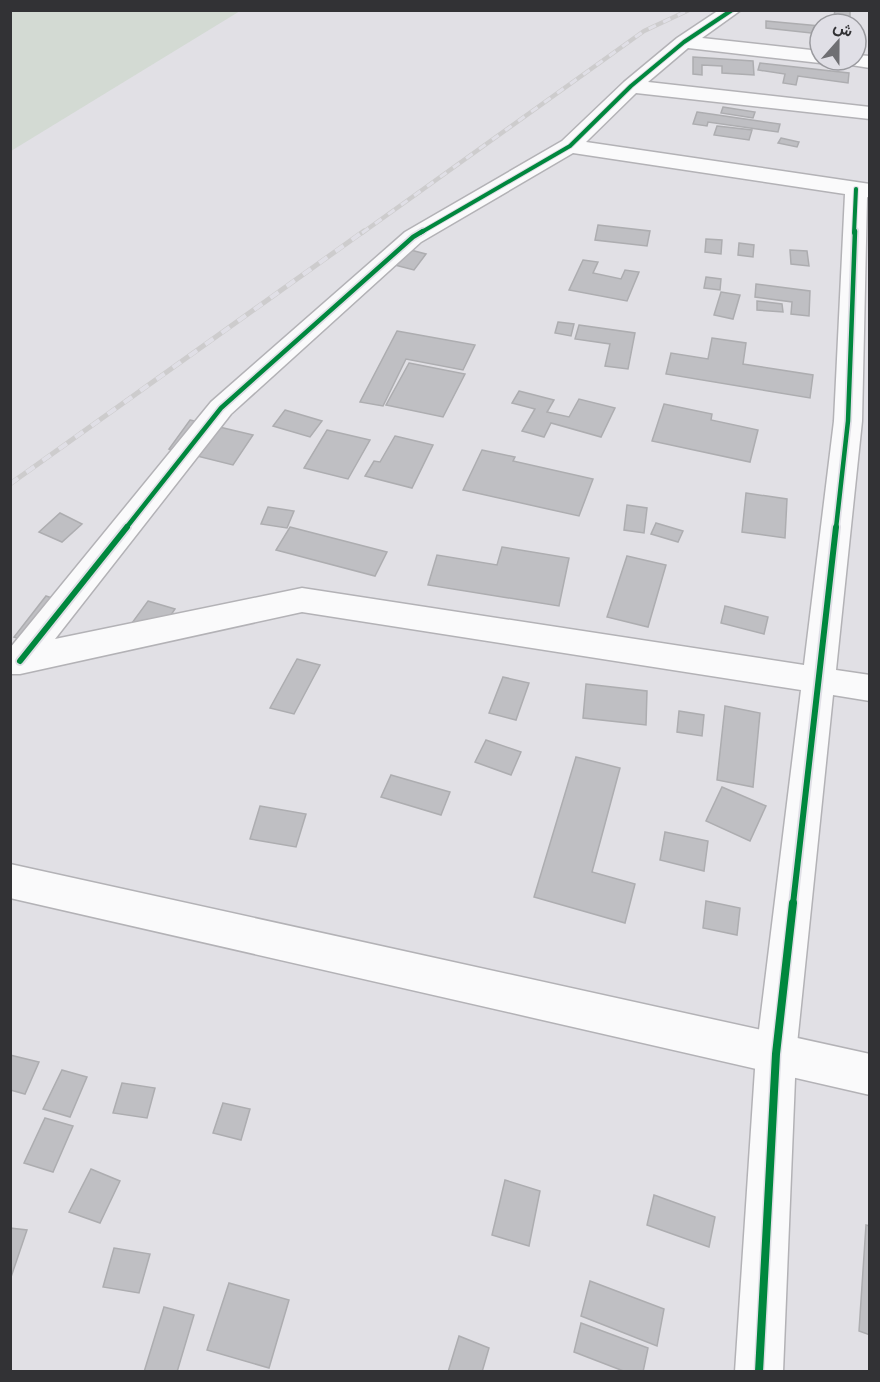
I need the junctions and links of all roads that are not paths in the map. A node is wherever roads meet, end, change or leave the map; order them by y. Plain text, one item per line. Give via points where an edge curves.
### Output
1 (732, 10) edge
2 (684, 42) junction
3 (808, 56) edge
4 (631, 86) junction
5 (870, 113) edge
6 (570, 146) junction
7 (863, 190) edge
8 (15, 661) edge
9 (819, 680) junction
10 (870, 688) edge
11 (10, 881) edge
12 (776, 1054) junction
13 (870, 1075) edge
14 (759, 1371) edge

1 - 2 street
2 - 3 street
2 - 4 street
4 - 5 street
4 - 6 street
6 - 7 street
6 - 8 street via 413,237 221,408
7 - 9 street via 848,422
8 - 9 street via 302,600
9 - 10 street
9 - 12 street
11 - 12 street
12 - 13 street
12 - 14 street

